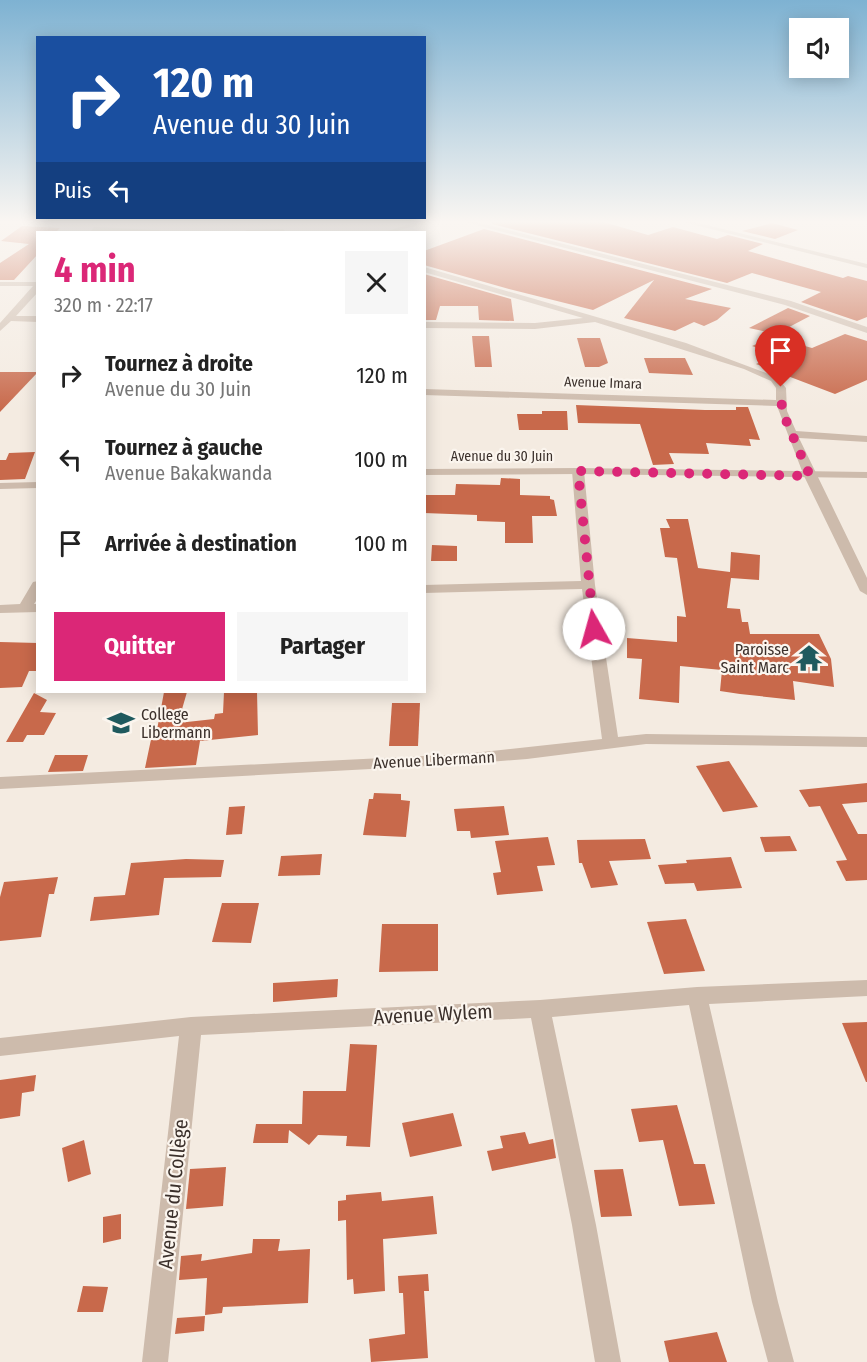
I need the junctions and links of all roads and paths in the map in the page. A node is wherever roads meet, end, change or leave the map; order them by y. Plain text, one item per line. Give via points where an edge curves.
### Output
1 (480, 285) edge
2 (715, 285) edge
3 (36, 287) edge
4 (9, 318) junction
5 (600, 318) junction
6 (36, 319) edge
7 (426, 325) edge
8 (0, 328) edge
9 (867, 330) edge
10 (426, 392) edge
11 (780, 403) junction
12 (792, 434) junction
13 (867, 439) edge
14 (578, 471) junction
15 (426, 472) edge
16 (867, 475) edge
17 (810, 476) junction
18 (36, 485) edge
19 (0, 486) edge
20 (588, 585) junction
21 (426, 590) edge
22 (867, 591) edge
23 (36, 592) edge
24 (31, 608) edge
25 (0, 609) edge
26 (867, 742) edge
27 (611, 743) junction
28 (0, 783) edge
29 (867, 988) edge
30 (697, 996) junction
31 (540, 1009) junction
32 (191, 1026) junction
33 (0, 1047) edge
34 (154, 1362) edge
35 (608, 1362) edge
36 (781, 1362) edge

1 - 5 street
2 - 9 street via 788,303
3 - 4 street
4 - 6 street
4 - 8 street
5 - 7 street via 535,326
5 - 11 street via 761,373 779,383
10 - 11 street, Avenue Imara
11 - 12 street
12 - 13 street
12 - 17 street
14 - 15 street, Avenue du 30 Juin
14 - 17 street, Avenue du 30 Juin
14 - 20 street
16 - 17 street, Avenue du 30 Juin
17 - 22 street
18 - 19 street
20 - 21 street
20 - 27 street
23 - 24 street
24 - 25 street
26 - 27 street, Avenue Libermann via 680,738
27 - 28 street, Avenue Libermann via 475,758
29 - 30 street, Avenue Wylem
30 - 31 street, Avenue Wylem
30 - 36 street
31 - 32 street, Avenue Wylem
31 - 35 street
32 - 33 street, Avenue Wylem
32 - 34 street, Avenue du Collège

